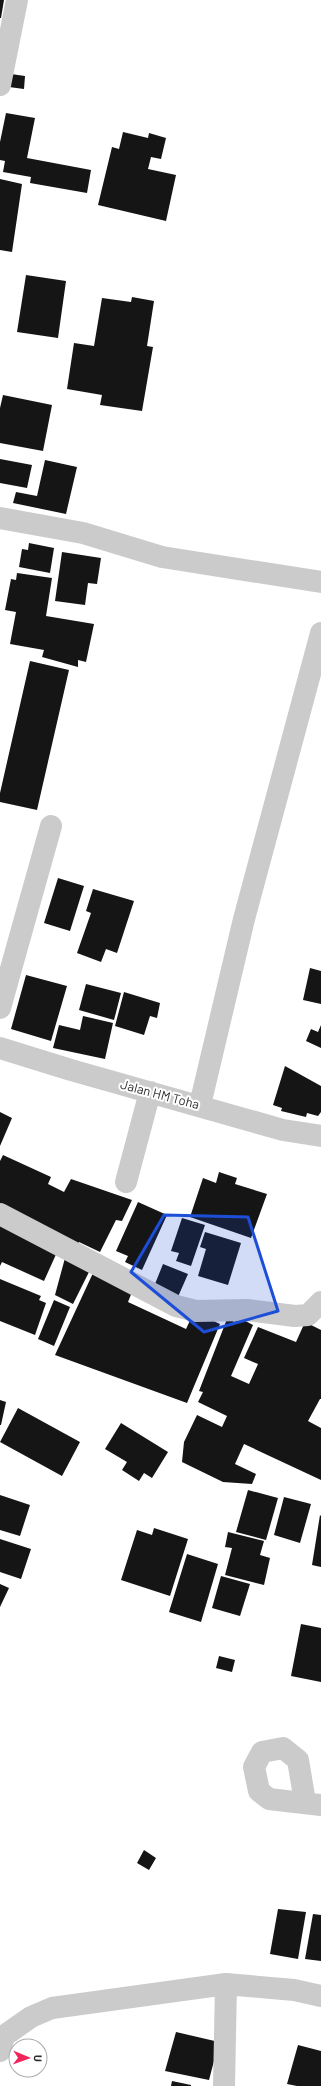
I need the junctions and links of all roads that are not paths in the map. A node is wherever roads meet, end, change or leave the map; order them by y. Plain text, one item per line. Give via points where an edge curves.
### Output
1 (17, 0) edge
2 (0, 84) edge
3 (0, 518) edge
4 (321, 582) edge
5 (321, 634) edge
6 (51, 826) dead end
7 (0, 1008) edge
8 (0, 1048) edge
9 (150, 1092) junction
10 (200, 1105) junction
11 (321, 1136) edge
12 (126, 1182) dead end
13 (0, 1214) edge
14 (321, 1302) edge
15 (226, 1984) junction
16 (321, 1996) edge
17 (0, 2051) edge
18 (224, 2086) edge

1 - 2 street
3 - 4 street via 83,533 162,557
5 - 10 street via 244,919
6 - 7 street
8 - 9 street, Jalan HM Toha
9 - 10 street, Jalan HM Toha
9 - 12 street
10 - 11 street, Jalan HM Toha via 283,1130
13 - 14 street via 176,1306 196,1311 247,1310 295,1316 308,1315
15 - 16 street via 294,1990
15 - 17 street via 52,2008 31,2016 4,2036
15 - 18 street

